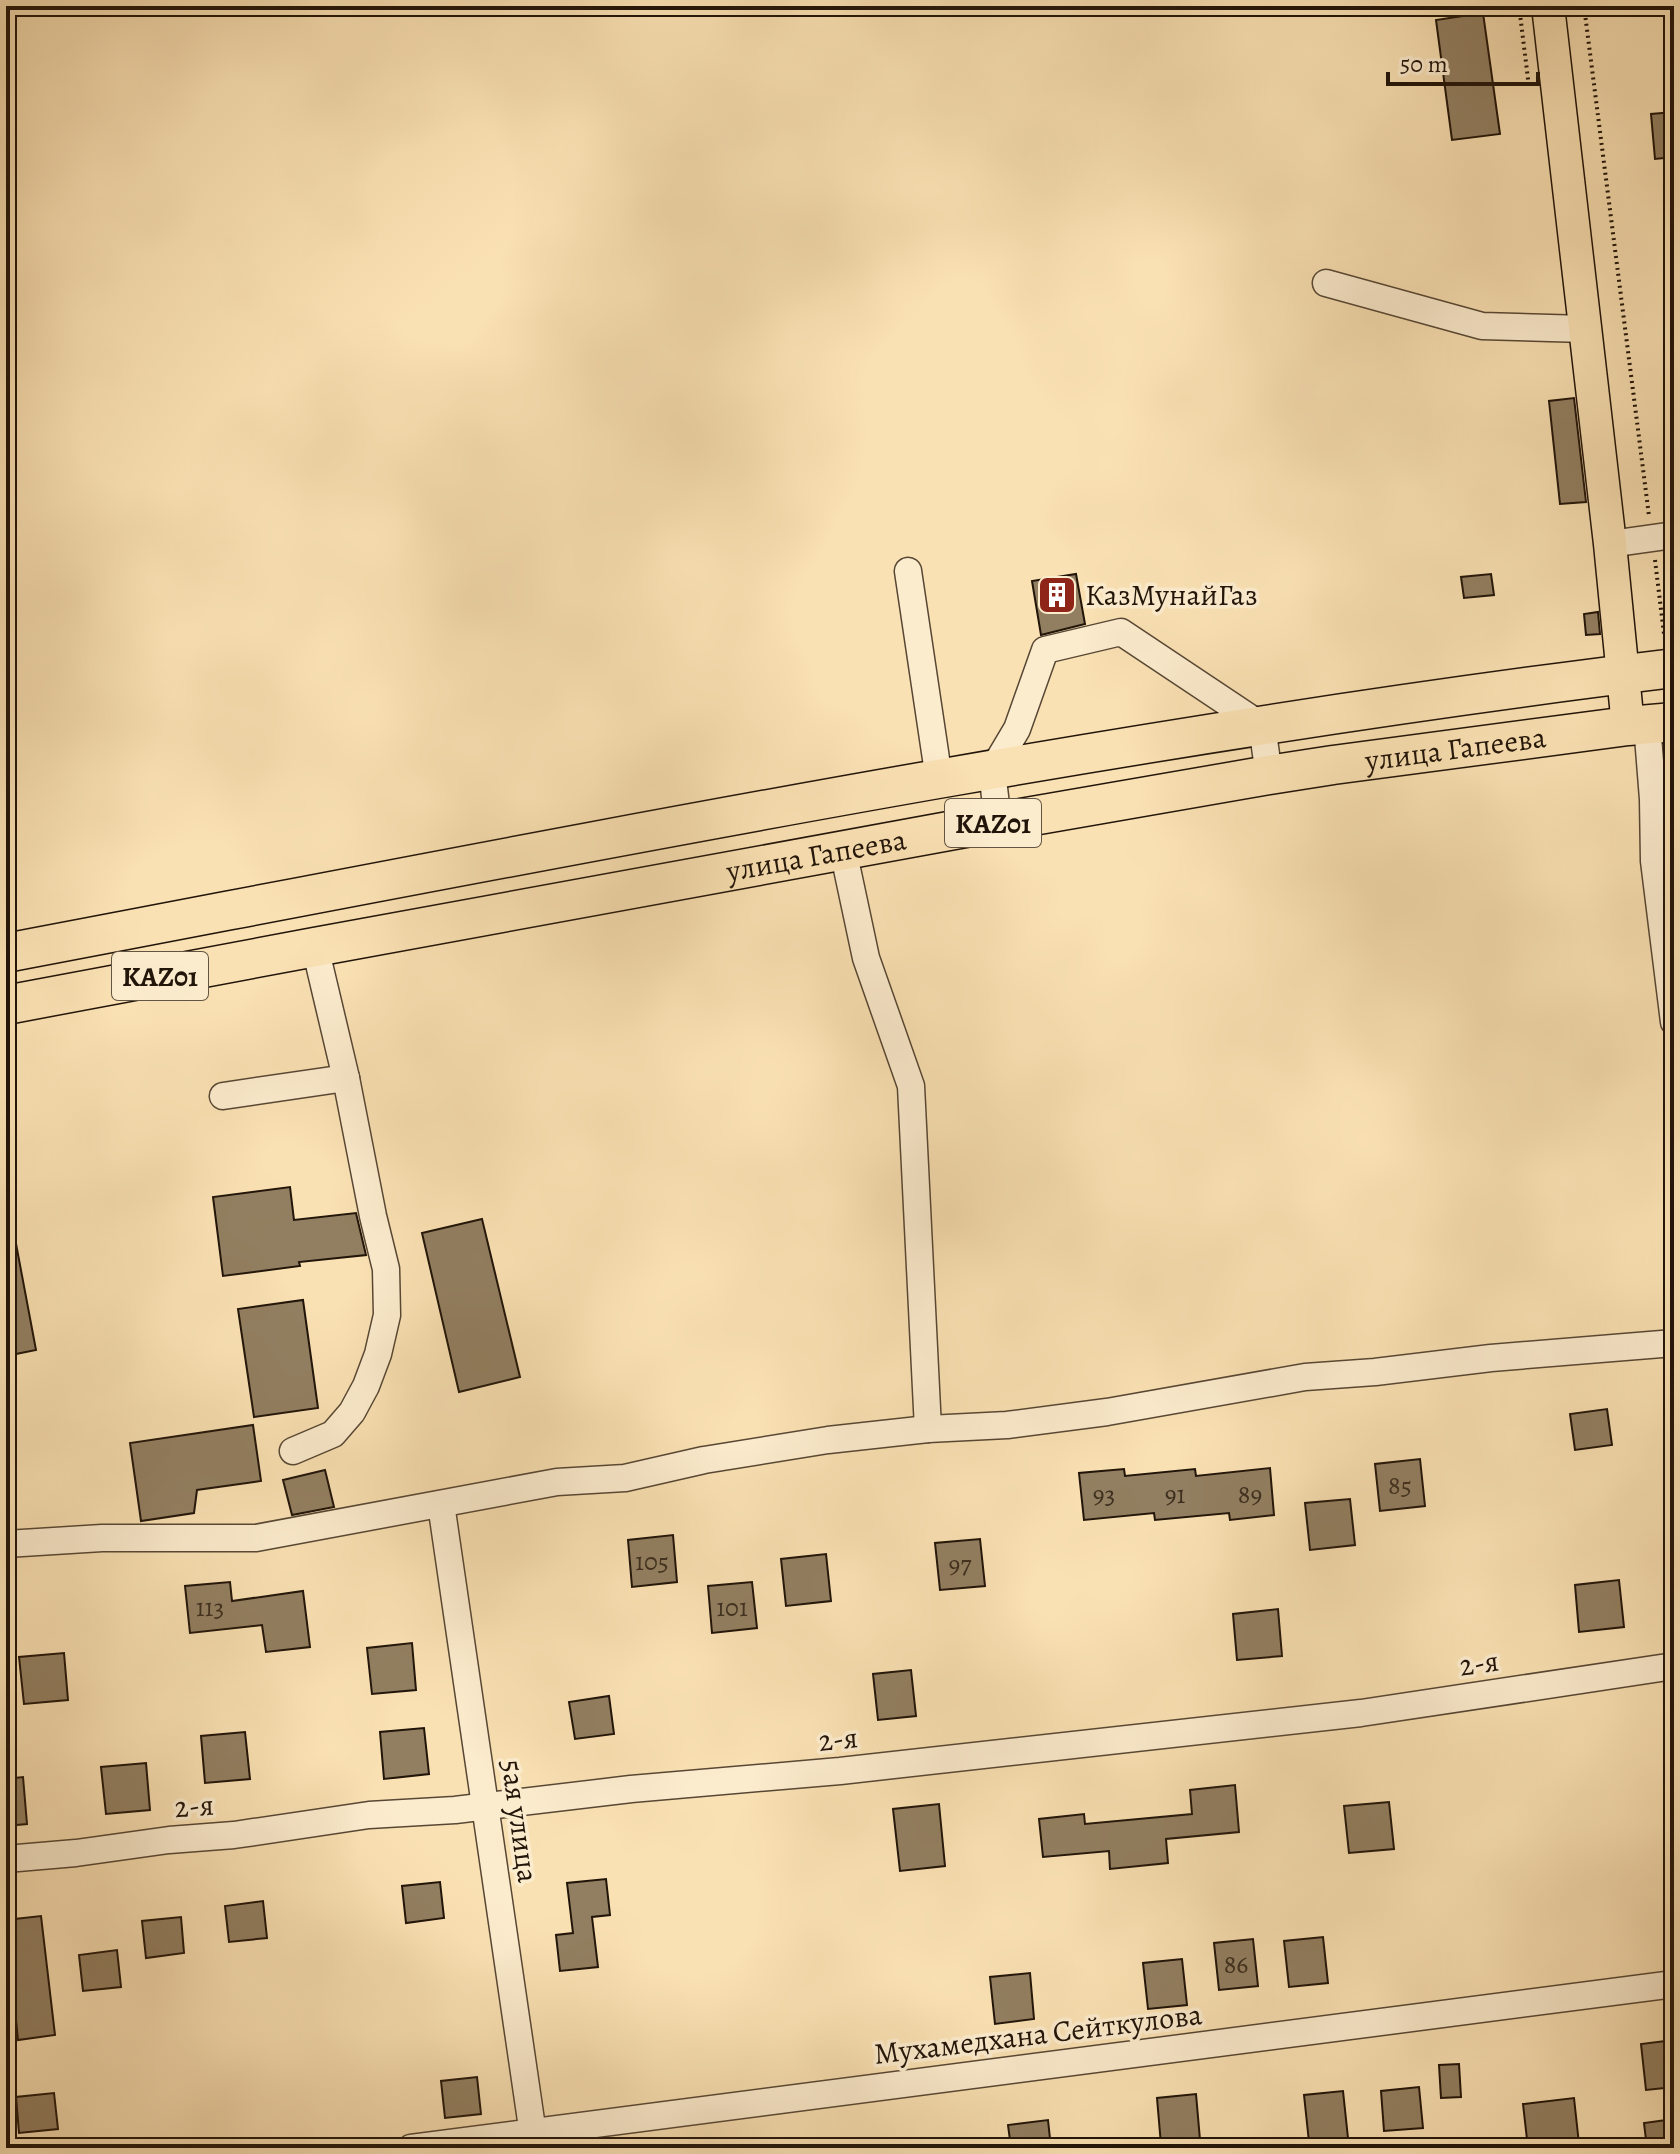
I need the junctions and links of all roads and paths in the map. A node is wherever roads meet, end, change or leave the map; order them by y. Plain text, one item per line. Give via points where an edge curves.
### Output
1 (1519, 6) edge
2 (1548, 6) edge
3 (1584, 6) edge
4 (1522, 32) dead end
5 (1326, 283) dead end
6 (1585, 329) junction
7 (1662, 529) edge
8 (1610, 544) junction
9 (1654, 555) dead end
10 (908, 571) dead end
11 (1669, 651) edge
12 (1622, 675) junction
13 (1650, 724) edge
14 (1262, 726) junction
15 (992, 771) junction
16 (1269, 775) junction
17 (939, 779) junction
18 (998, 822) junction
19 (843, 850) junction
20 (315, 947) junction
21 (6, 953) edge
22 (6, 1005) edge
23 (1674, 1022) edge
24 (346, 1078) junction
25 (223, 1096) dead end
26 (1674, 1343) edge
27 (928, 1429) junction
28 (293, 1451) dead end
29 (441, 1504) junction
30 (6, 1544) edge
31 (1674, 1666) edge
32 (486, 1807) junction
33 (6, 1859) edge
34 (1674, 1984) edge
35 (534, 2140) edge
36 (411, 2148) edge

1 - 4 path
2 - 6 main road
3 - 7 path
5 - 6 street via 1482,326
6 - 8 main road
7 - 8 street
8 - 12 main road
9 - 11 path
10 - 17 street
11 - 12 highway, улица Гапеева / KАZ01
12 - 13 main road
12 - 14 highway, улица Гапеева / KАZ01
13 - 16 highway, улица Гапеева / KАZ01
13 - 23 street via 1654,861
14 - 15 highway, улица Гапеева / KАZ01
14 - 15 street via 1121,632 1045,650 1017,729
14 - 16 street
15 - 17 highway, улица Гапеева / KАZ01
15 - 18 street
16 - 18 highway, улица Гапеева / KАZ01
17 - 21 highway, улица Гапеева / KАZ01
18 - 19 highway, улица Гапеева / KАZ01
19 - 20 highway, улица Гапеева / KАZ01
19 - 27 street via 866,958 911,1086
20 - 22 highway, улица Гапеева / KАZ01
20 - 24 street
24 - 25 street
24 - 28 street via 386,1269 387,1315 378,1354 352,1412 333,1434
26 - 27 street via 1305,1377 1107,1412
27 - 29 street via 828,1440 625,1478 557,1482
29 - 30 street via 256,1538
29 - 32 street, 5ая улица
31 - 32 street, 2-я via 1361,1713
32 - 33 street, 2-я via 369,1815
32 - 35 street, 5ая улица
34 - 35 street, Мухамедхана Сейткулова
35 - 36 street, Мухамедхана Сейткулова

